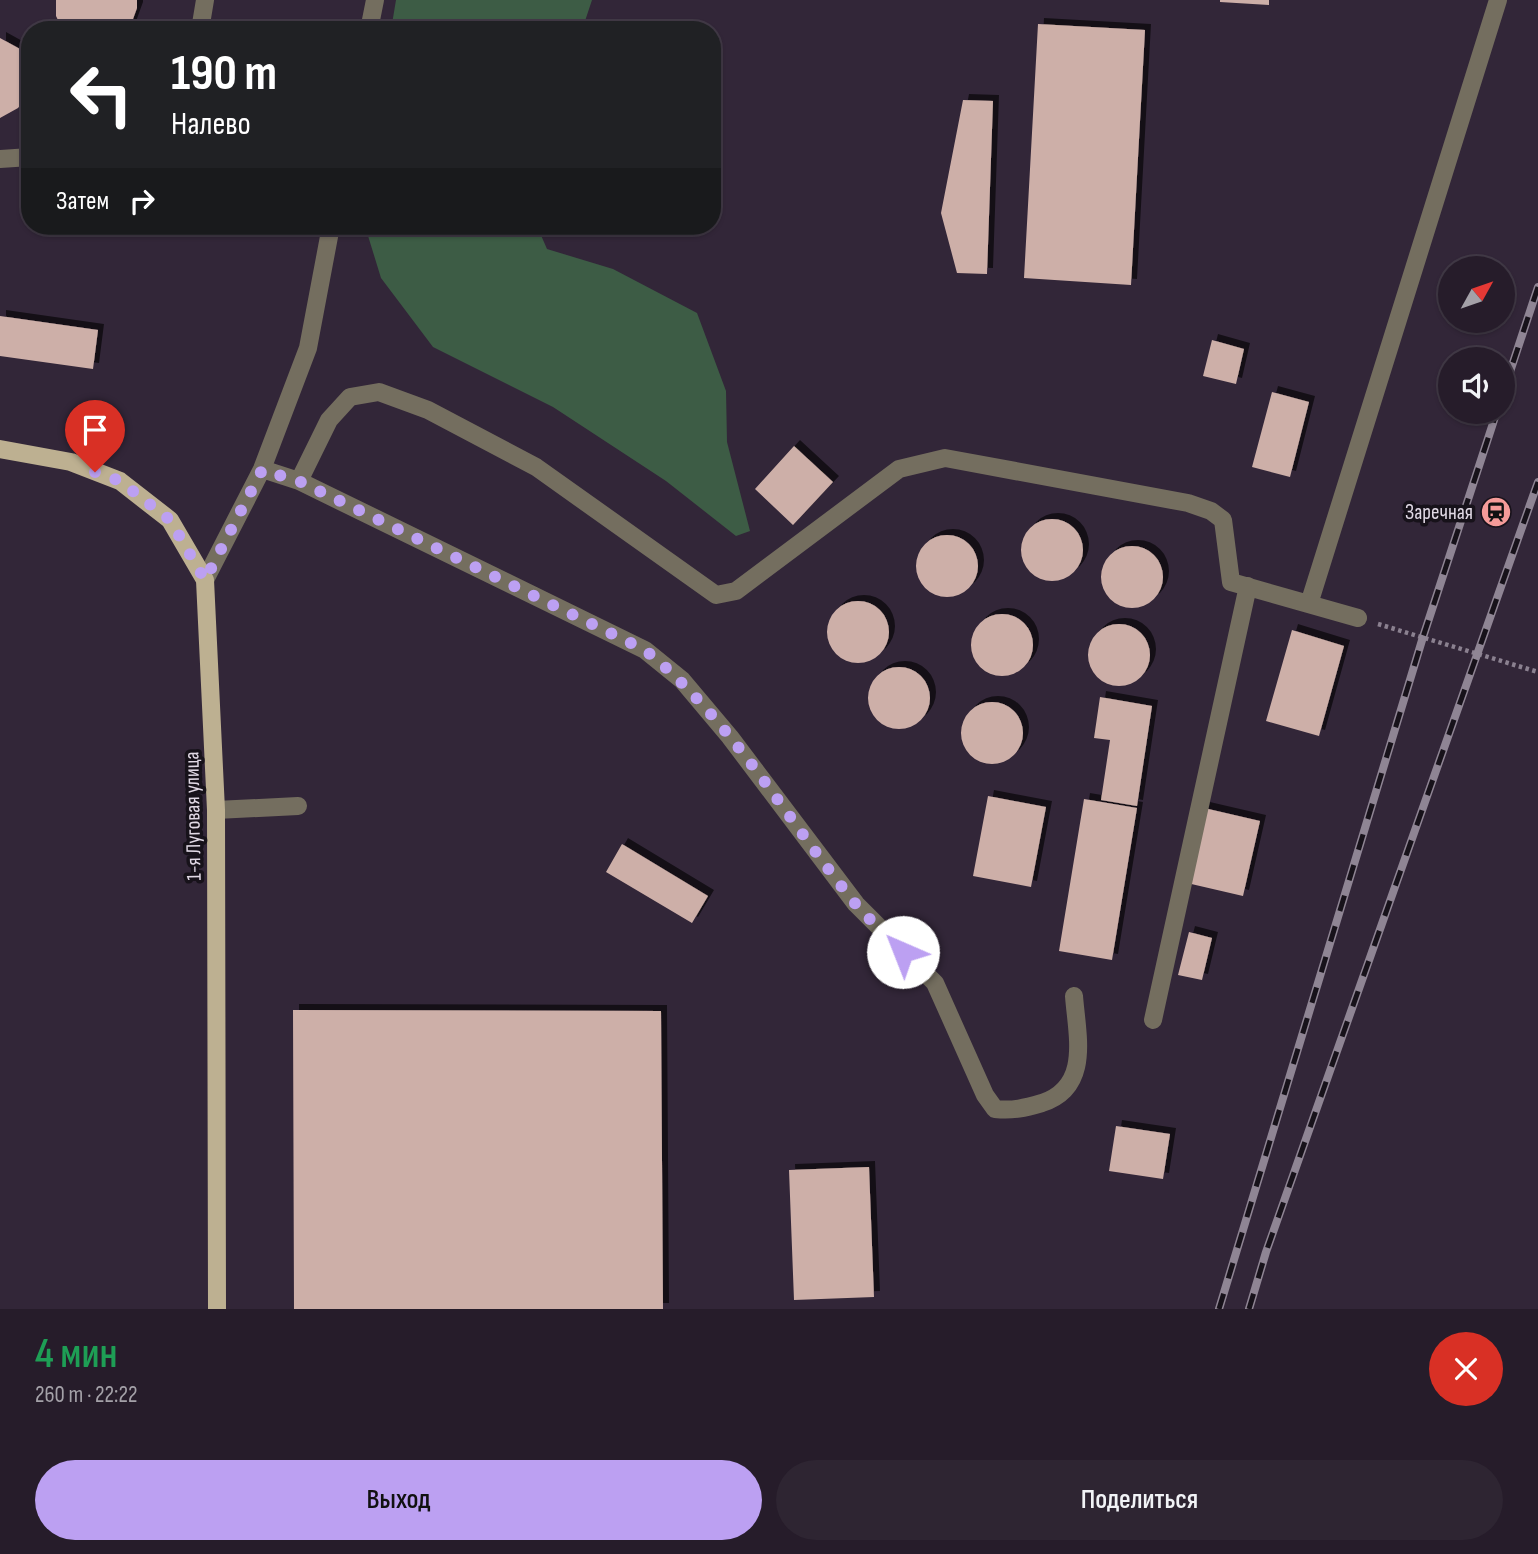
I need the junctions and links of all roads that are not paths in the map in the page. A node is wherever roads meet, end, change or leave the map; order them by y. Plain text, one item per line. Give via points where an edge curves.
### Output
1 (205, 0) edge
2 (374, 0) edge
3 (1498, 0) edge
4 (202, 21) edge
5 (370, 21) edge
6 (21, 158) edge
7 (0, 159) edge
8 (329, 235) edge
9 (0, 449) edge
10 (262, 470) junction
11 (299, 481) junction
12 (205, 580) junction
13 (1248, 586) junction
14 (1309, 604) junction
15 (1358, 618) road end
16 (298, 806) dead end
17 (216, 810) junction
18 (1074, 996) dead end
19 (1153, 1020) dead end
20 (217, 1309) edge

1 - 4 lane
2 - 5 lane
3 - 14 lane
6 - 7 lane
8 - 10 lane via 308,348
9 - 12 main road, 1-я Луговая улица via 71,462 120,481 170,520
10 - 11 lane
10 - 12 lane
11 - 13 lane via 329,420 350,397 379,392 428,410 536,467 716,595 736,591 899,469 945,458 1211,511 1223,520 1231,582
11 - 18 lane via 645,650 682,680 856,904 935,984 995,1109 1014,1111 1057,1098 1068,1089 1079,1049
12 - 17 main road, 1-я Луговая улица
13 - 14 lane
13 - 19 lane
14 - 15 lane
16 - 17 lane
17 - 20 main road, 1-я Луговая улица

